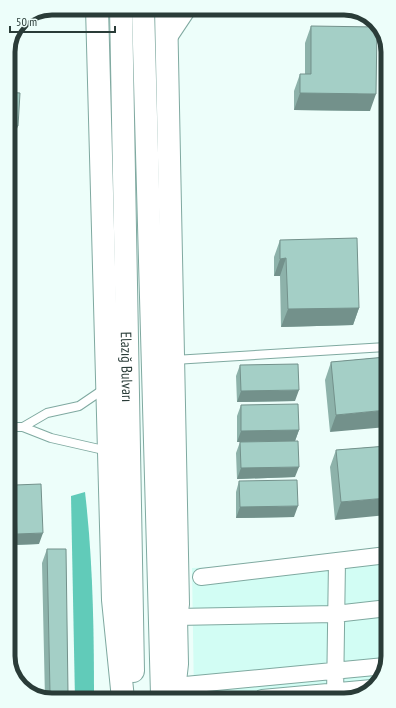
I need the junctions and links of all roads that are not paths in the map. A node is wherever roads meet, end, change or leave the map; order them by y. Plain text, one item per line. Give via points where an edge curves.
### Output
1 (97, 15) edge
2 (121, 15) edge
3 (143, 15) edge
4 (166, 15) edge
5 (180, 15) edge
6 (167, 35) junction
7 (381, 347) edge
8 (173, 360) junction
9 (107, 387) junction
10 (23, 426) junction
11 (15, 427) edge
12 (109, 451) junction
13 (381, 556) edge
14 (337, 561) junction
15 (201, 577) dead end
16 (381, 609) edge
17 (335, 614) junction
18 (176, 617) junction
19 (380, 666) edge
20 (335, 670) junction
21 (358, 690) edge
22 (122, 693) edge
23 (133, 693) edge
24 (162, 693) edge
25 (182, 693) edge
26 (188, 693) edge
27 (335, 693) edge
28 (341, 693) edge

1 - 9 highway
2 - 23 highway, Elazığ Bulvarı
3 - 24 highway, Elazığ Bulvarı
4 - 6 highway
5 - 6 highway
6 - 8 highway
7 - 8 lane
8 - 18 highway via 178,604
9 - 10 lane via 79,406 47,413
9 - 12 highway
10 - 11 lane
10 - 12 lane via 51,438
12 - 22 highway via 113,600
13 - 14 street
14 - 15 street
14 - 17 street
16 - 17 street
17 - 18 street
17 - 20 street
18 - 25 highway via 177,664
19 - 20 street
20 - 26 street
20 - 27 street
21 - 28 street

